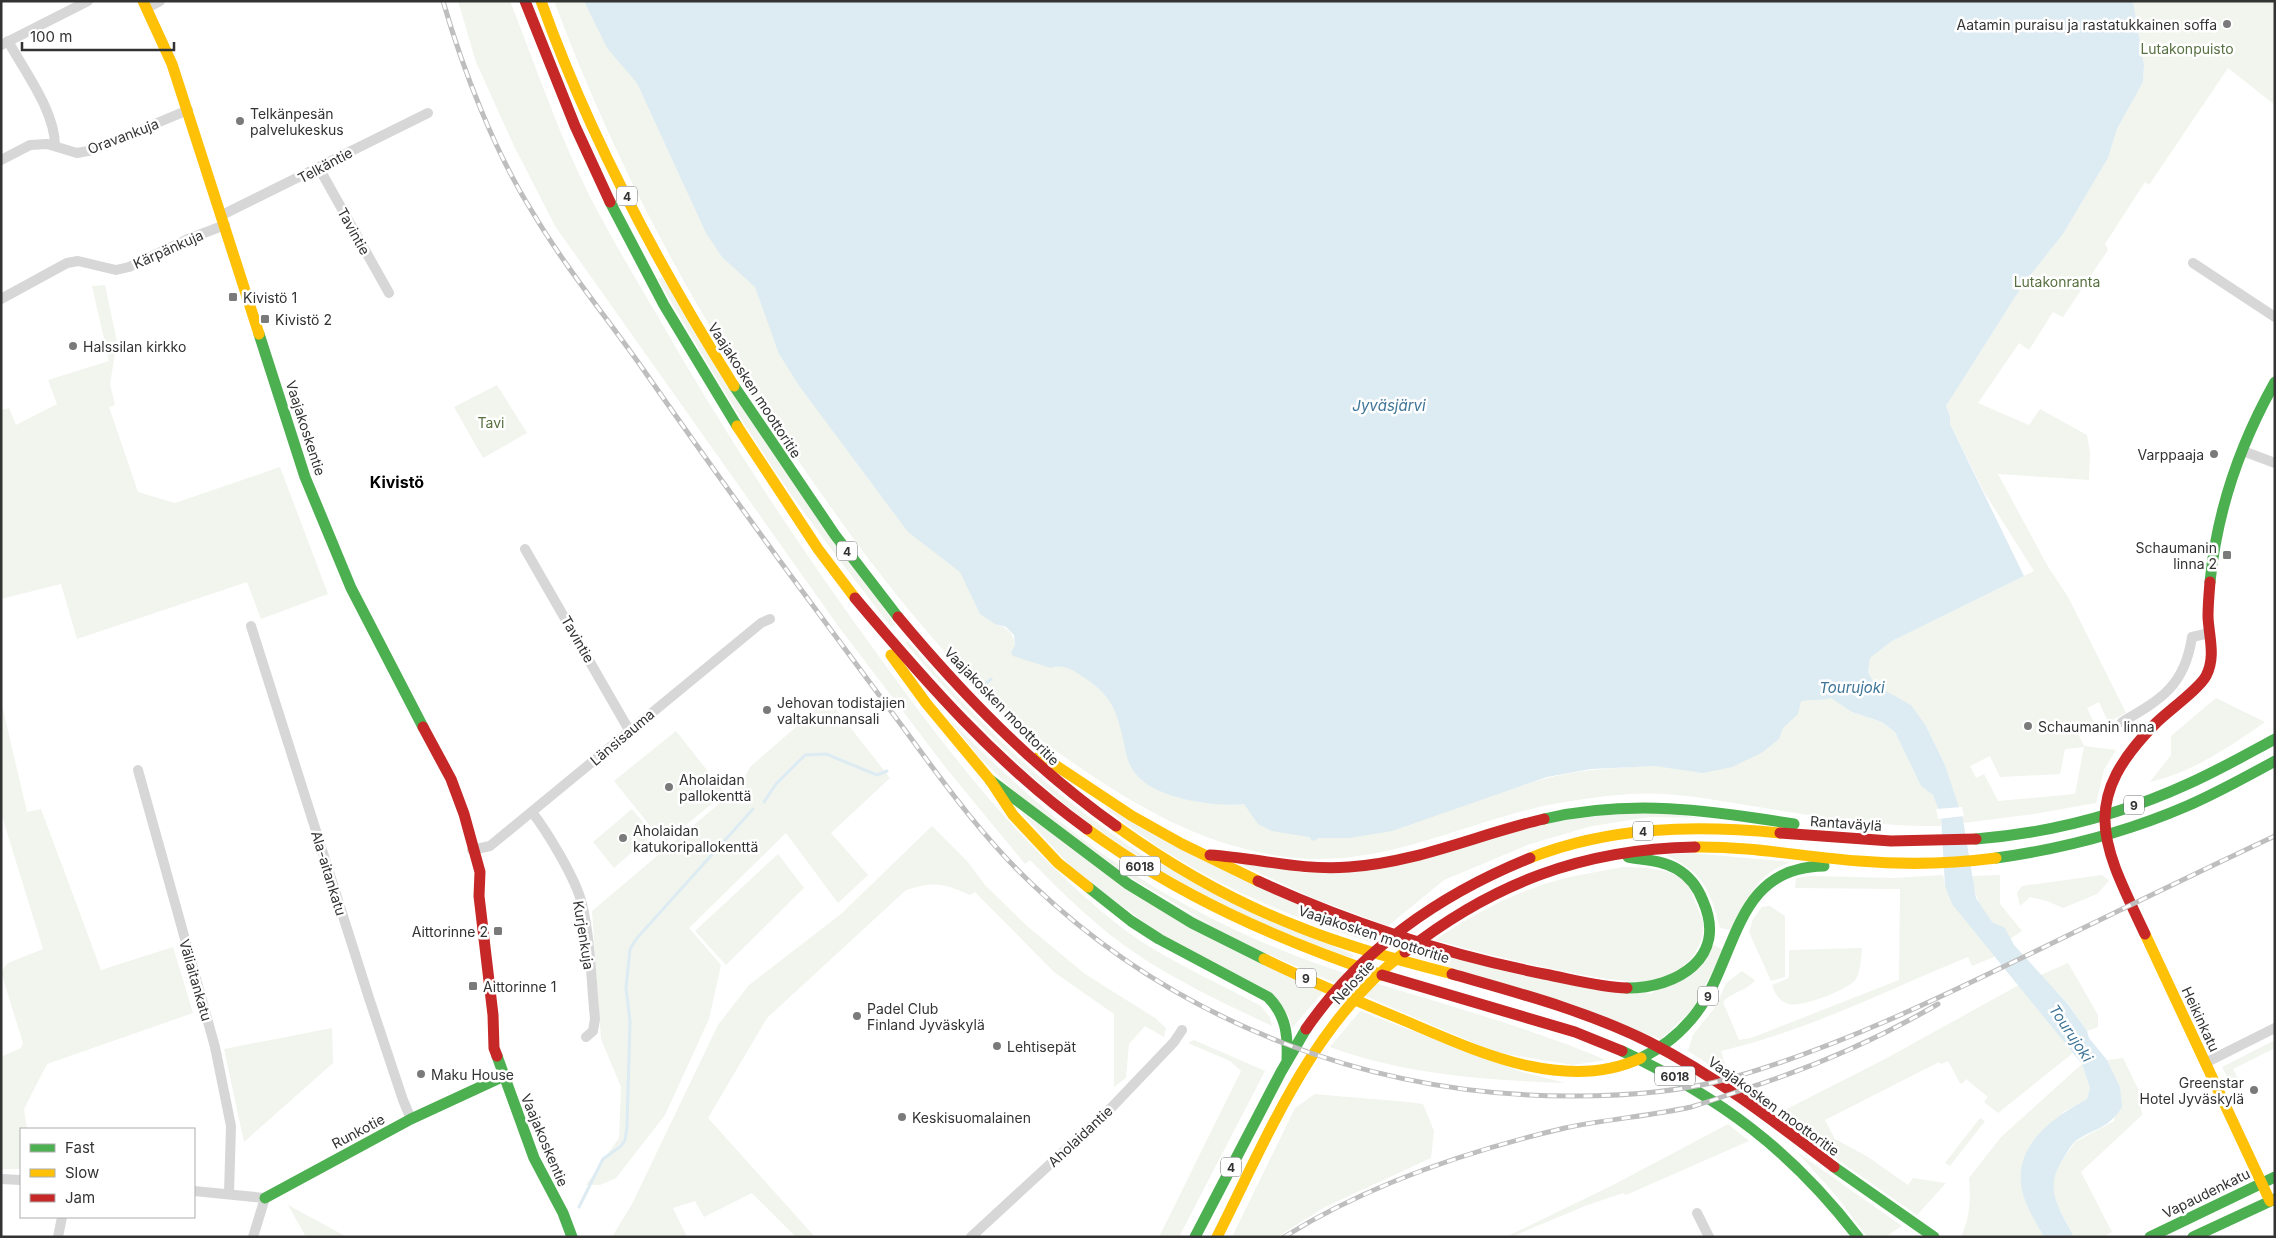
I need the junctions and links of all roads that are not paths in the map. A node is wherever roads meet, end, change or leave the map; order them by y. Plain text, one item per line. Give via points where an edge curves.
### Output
1 (88, 1) edge
2 (160, 1) edge
3 (525, 1) edge
4 (541, 1) edge
5 (145, 4) edge
6 (4, 43) edge
7 (188, 110) junction
8 (428, 113) dead end
9 (55, 146) junction
10 (1, 160) edge
11 (319, 168) junction
12 (224, 220) junction
13 (2193, 263) dead end
14 (389, 293) dead end
15 (1, 299) edge
16 (2275, 317) edge
17 (2275, 382) edge
18 (2243, 451) junction
19 (2275, 462) edge
20 (525, 549) dead end
21 (852, 594) junction
22 (770, 619) dead end
23 (251, 626) dead end
24 (2210, 633) junction
25 (2122, 722) dead end
26 (629, 730) junction
27 (1000, 730) junction
28 (2275, 739) edge
29 (2275, 761) edge
30 (138, 770) dead end
31 (990, 780) junction
32 (532, 812) junction
33 (1890, 841) junction
34 (472, 850) junction
35 (1608, 853) junction
36 (1205, 855) junction
37 (1881, 863) junction
38 (1414, 919) joint
39 (2275, 1028) edge
40 (1182, 1030) dead end
41 (586, 1036) dead end
42 (1287, 1060) junction
43 (2205, 1063) junction
44 (504, 1076) junction
45 (411, 1119) junction
46 (2275, 1177) edge
47 (1, 1179) edge
48 (20, 1180) edge
49 (2262, 1183) junction
50 (195, 1191) edge
51 (229, 1193) junction
52 (265, 1198) junction
53 (2272, 1200) edge
54 (563, 1213) junction
55 (1697, 1213) dead end
56 (62, 1218) edge
57 (58, 1237) edge
58 (252, 1237) edge
59 (572, 1237) edge
60 (582, 1237) edge
61 (971, 1237) edge
62 (1195, 1237) edge
63 (1217, 1237) edge
64 (1709, 1237) edge
65 (1858, 1237) edge
66 (1934, 1237) edge
67 (2150, 1237) edge
68 (2193, 1237) edge

1 - 6 street
2 - 5 street
3 - 21 main road, 4 via 592,167 678,330 738,430
4 - 27 main road, Vaajakosken moottoritie / 4 via 583,106 665,270 708,347 822,518 930,654
5 - 7 main road, Vaajakoskentie
6 - 9 street via 48,114 55,132
7 - 9 street, Oravankuja via 93,150 68,152
7 - 12 main road, Vaajakoskentie
8 - 11 street, Telkäntie
9 - 10 street, Oravankuja via 30,145
11 - 12 street, Telkäntie
11 - 14 street, Tavintie
12 - 15 street, Kärpänkuja via 129,268 116,270 78,261 67,263
12 - 34 main road, Vaajakoskentie via 305,477 327,534 386,660 451,779 464,814
13 - 16 street
17 - 18 main road, Heikinkatu via 2254,420
18 - 19 street
18 - 24 main road, Heikinkatu via 2231,483 2218,537 2208,600
20 - 26 street, Tavintie
21 - 31 main road, 4 via 886,649 926,703
21 - 65 main road, 6018 via 937,694 1004,761 1077,823 1162,880 1256,930 1317,954 1575,1032 1670,1073 1734,1113 1765,1138 1819,1186
22 - 26 street, Länsisauma
23 - 45 street, Ala-aitankatu via 368,998
24 - 25 street via 2192,637 2186,666 2178,680 2148,707
24 - 43 main road, Heikinkatu via 2212,660 2205,678 2128,751 2116,771 2102,813 2107,848 2115,870
26 - 32 street, Länsisauma
27 - 36 main road, 4 via 1106,801
27 - 66 main road, Vaajakosken moottoritie / 6018 via 1069,793 1121,832 1240,901 1323,937 1514,992 1616,1027 1678,1056 1713,1077
28 - 33 main road, Rantaväylä / 9 via 2178,789 2125,809 2058,826 1982,839
29 - 37 main road, 9 via 2185,807 2055,847 1982,860
30 - 51 street, Väliaitankatu via 215,1047 231,1126
31 - 37 main road, 9 via 1128,885 1223,939 1427,1030 1511,1061 1554,1069 1599,1069 1635,1061 1654,1053 1671,1040 1707,997 1746,911 1759,892 1780,875 1804,866
31 - 42 main road, 4 via 1013,815 1089,889 1159,939 1260,990 1274,1001 1283,1016
32 - 34 street, Länsisauma via 490,846
32 - 41 street, Kurjenkuja via 582,902 594,1019 593,1030
33 - 36 main road, 9 via 1752,817 1667,807 1625,807 1526,823 1430,853 1370,866 1305,868 1234,856
33 - 38 main road, Rantaväylä / 4 via 1709,828 1637,831 1551,850 1504,868
34 - 44 main road, Vaajakoskentie via 470,873 479,896 493,1016 504,1046
35 - 36 main road, 4 via 1665,863 1678,870 1701,893 1708,909 1709,937 1696,963 1678,979 1635,989 1479,960 1359,922 1255,881
35 - 37 main road, 9 via 1712,847
35 - 63 main road, Nelostie / 4 via 1532,876 1496,891 1444,921 1404,951 1360,993 1310,1060
38 - 42 main road, Nelostie / 4 via 1384,943 1342,985 1318,1013
39 - 43 street
40 - 61 street, Aholaidantie via 1112,1107
42 - 62 main road, Nelostie / 4
43 - 49 main road, Heikinkatu
44 - 45 main road, Runkotie
44 - 54 main road, Vaajakoskentie via 534,1158
45 - 52 main road, Runkotie
46 - 49 main road, Vapaudenkatu
47 - 48 street
49 - 53 main road, Heikinkatu
49 - 67 main road, Vapaudenkatu
50 - 51 street
51 - 52 street
52 - 58 street
53 - 68 main road
54 - 59 main road, Vaajakoskentie
54 - 60 main road, Vaajakoskentie
55 - 64 street
56 - 57 street

